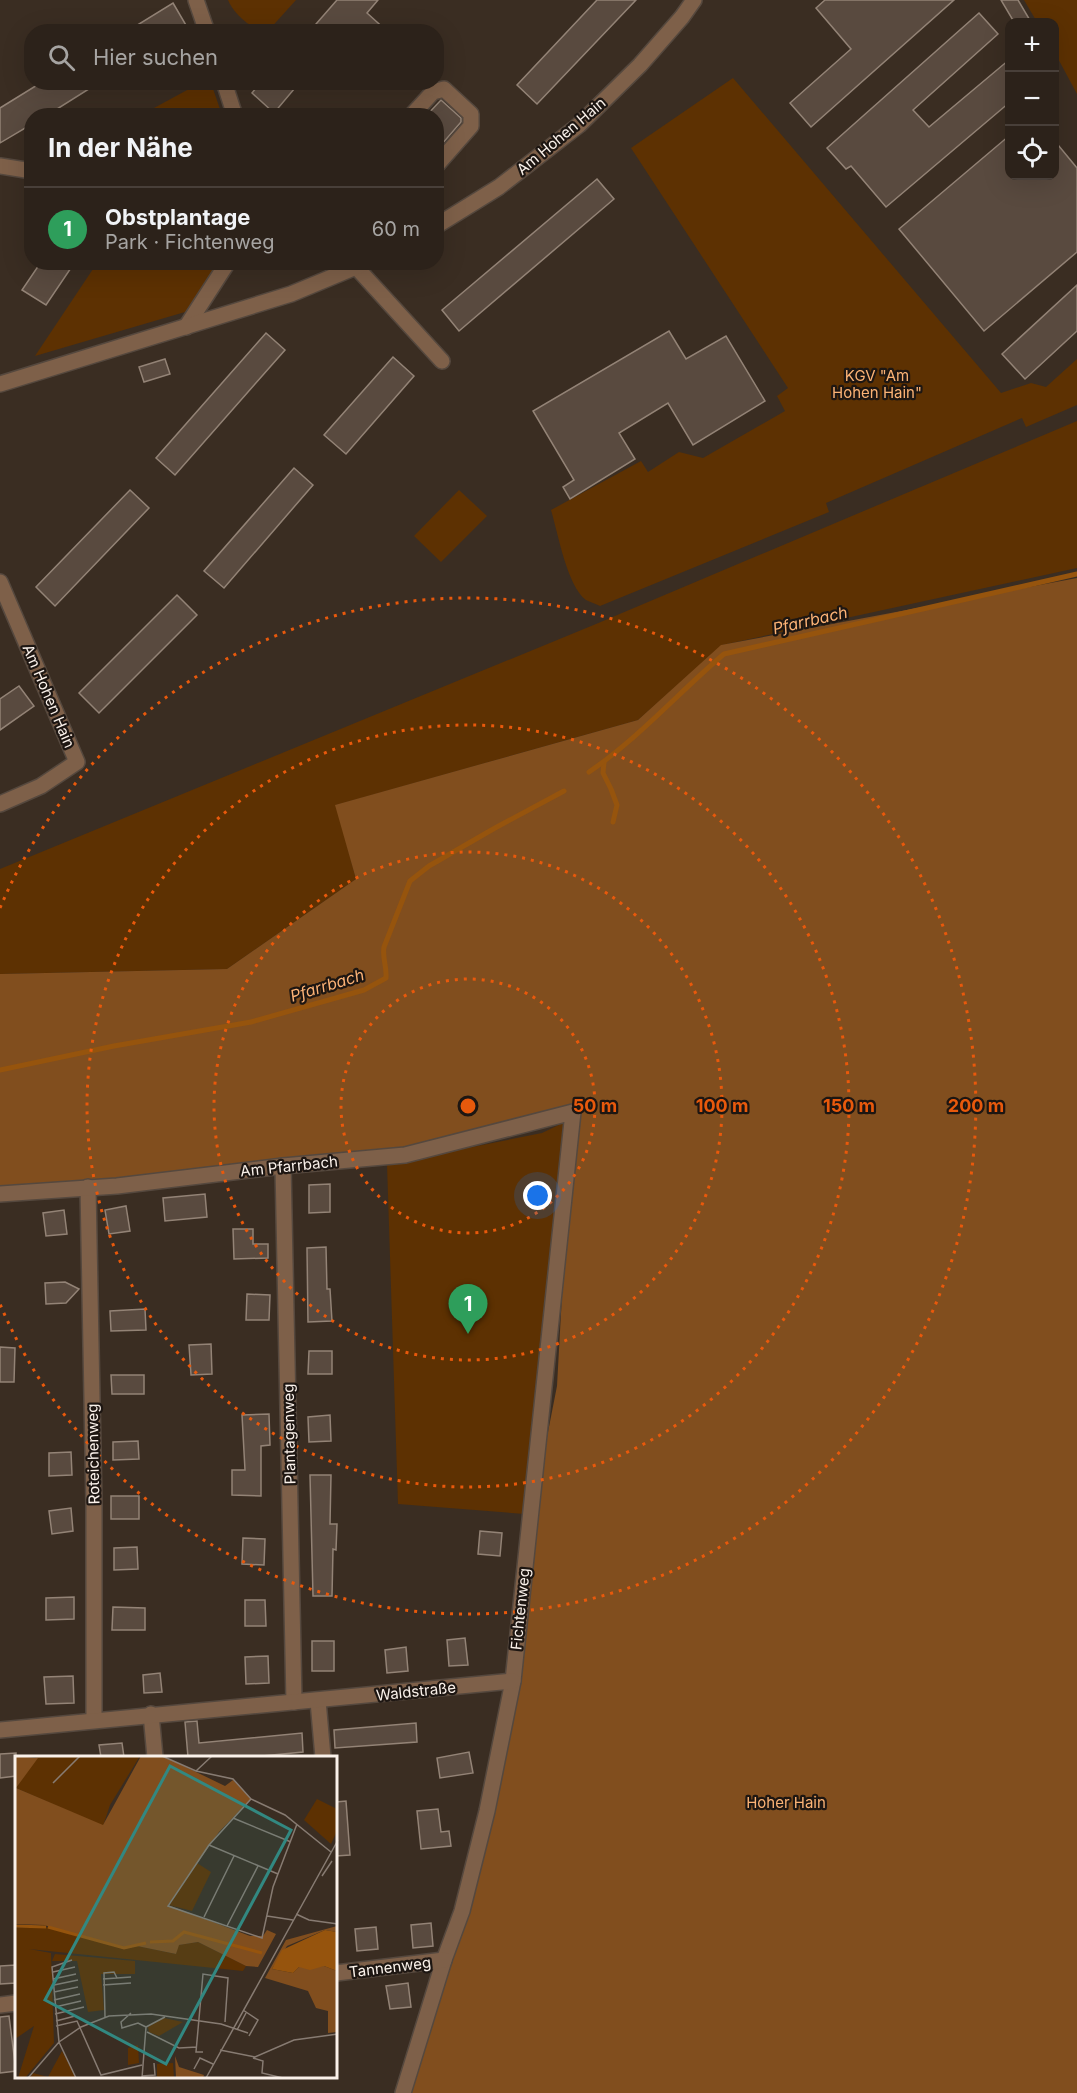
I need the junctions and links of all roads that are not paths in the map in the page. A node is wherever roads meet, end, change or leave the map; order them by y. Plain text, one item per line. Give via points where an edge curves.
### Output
1 (196, 0) edge
2 (694, 0) edge
3 (204, 24) edge
4 (444, 89) edge
5 (227, 90) edge
6 (440, 90) edge
7 (232, 108) edge
8 (418, 108) edge
9 (444, 157) edge
10 (0, 166) edge
11 (24, 170) edge
12 (444, 221) edge
13 (223, 270) edge
14 (351, 270) edge
15 (367, 270) edge
16 (186, 327) junction
17 (442, 360) dead end
18 (0, 384) edge
19 (0, 582) edge
20 (0, 804) edge
21 (573, 1112) joint
22 (284, 1166) junction
23 (88, 1187) junction
24 (0, 1194) edge
25 (513, 1681) junction
26 (318, 1701) junction
27 (294, 1702) junction
28 (151, 1714) junction
29 (94, 1720) junction
30 (0, 1730) edge
31 (155, 1756) edge
32 (323, 1756) edge
33 (444, 1960) junction
34 (338, 1973) edge
35 (15, 2003) edge
36 (0, 2005) edge
37 (404, 2093) edge

1 - 3 street
2 - 12 street, Am Hohen Hain via 640,64 579,125 499,187
4 - 9 street via 471,114 471,126
5 - 7 street
6 - 8 street via 433,92
10 - 11 street
13 - 16 street
14 - 16 street via 291,294
15 - 17 street
16 - 18 street
19 - 20 street, Am Hohen Hain via 77,762 41,786
21 - 22 street, Am Pfarrbach via 405,1155
21 - 25 street, Fichtenweg
22 - 23 street, Am Pfarrbach
22 - 27 street, Plantagenweg
23 - 24 street, Am Pfarrbach
23 - 29 street, Roteichenweg
25 - 26 street, Waldstraße
25 - 33 street, Fichtenweg via 462,1911
26 - 27 street, Waldstraße
26 - 32 street
27 - 28 street, Waldstraße
28 - 29 street, Waldstraße
28 - 31 street
29 - 30 street, Waldstraße
33 - 34 street, Tannenweg
33 - 37 street, Fichtenweg
35 - 36 street

